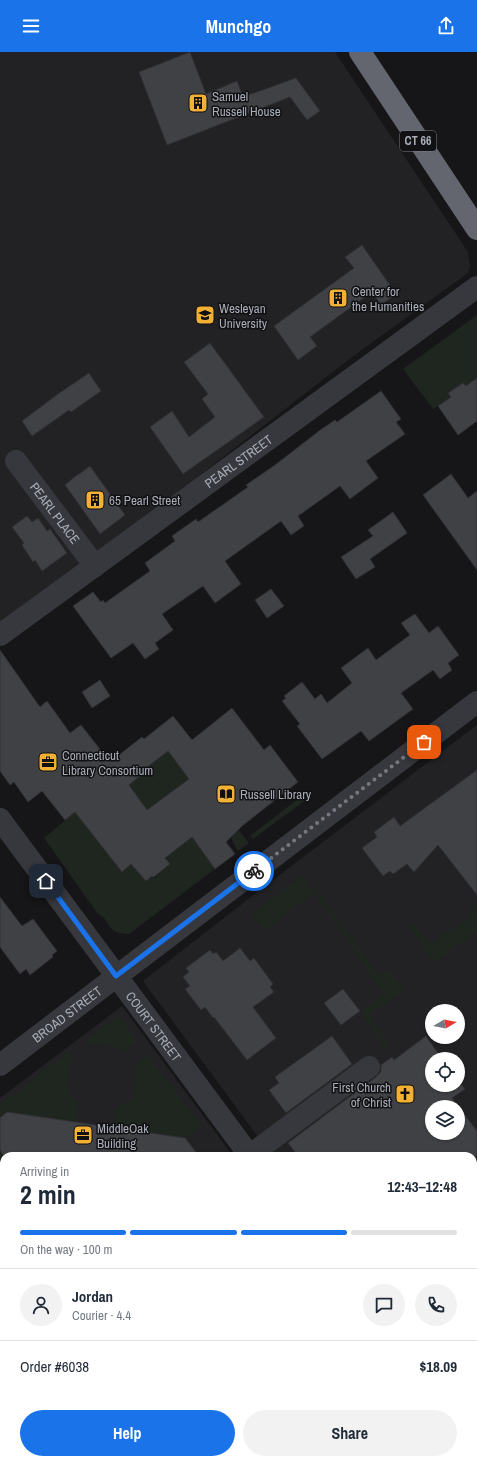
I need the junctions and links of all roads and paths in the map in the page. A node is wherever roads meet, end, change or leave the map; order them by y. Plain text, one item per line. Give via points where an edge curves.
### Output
1 (360, 52) edge
2 (477, 229) edge
3 (477, 287) edge
4 (16, 461) dead end
5 (95, 566) junction
6 (0, 635) edge
7 (477, 702) edge
8 (0, 819) edge
9 (116, 976) junction
10 (0, 1065) edge
11 (369, 1067) dead end
12 (246, 1152) edge
13 (254, 1152) edge

1 - 2 highway, CT 66
3 - 5 street, PEARL STREET
4 - 5 street, PEARL PLACE
5 - 6 street, PEARL STREET
7 - 9 street, BROAD STREET
8 - 9 street, COURT STREET
9 - 10 street, BROAD STREET
9 - 12 street, COURT STREET
11 - 13 street

